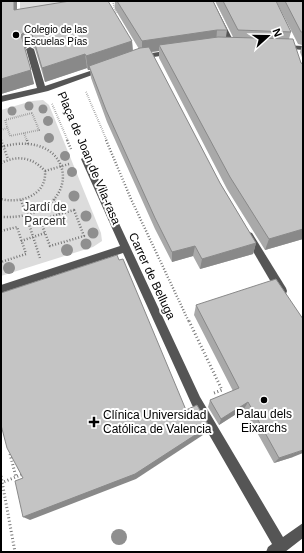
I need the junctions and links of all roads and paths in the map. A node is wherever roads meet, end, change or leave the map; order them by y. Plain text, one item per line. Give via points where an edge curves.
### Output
1 (113, 1) edge
2 (210, 1) edge
3 (118, 18) edge
4 (290, 38) edge
5 (221, 46) edge
6 (279, 47) edge
7 (303, 48) edge
8 (30, 49) dead end
9 (295, 50) junction
10 (176, 51) edge
11 (152, 54) junction
12 (135, 56) edge
13 (157, 66) edge
14 (110, 67) edge
15 (84, 87) dead end
16 (45, 89) junction
17 (1, 99) edge
18 (7, 128) junction
19 (1, 130) edge
20 (24, 133) junction
21 (1, 140) edge
22 (28, 144) junction
23 (2, 146) edge
24 (8, 160) junction
25 (81, 161) junction
26 (1, 163) edge
27 (63, 166) junction
28 (45, 171) junction
29 (1, 199) edge
30 (54, 199) junction
31 (21, 200) junction
32 (59, 214) junction
33 (26, 215) junction
34 (1, 217) edge
35 (242, 226) edge
36 (1, 231) edge
37 (46, 233) junction
38 (33, 237) junction
39 (150, 240) joint
40 (21, 241) junction
41 (125, 248) junction
42 (40, 259) dead end
43 (1, 262) edge
44 (1, 289) edge
45 (287, 299) edge
46 (196, 401) junction
47 (10, 453) edge
48 (30, 471) edge
49 (1, 476) edge
50 (16, 477) junction
51 (2, 482) edge
52 (303, 530) edge
53 (277, 549) edge
54 (15, 552) edge

1 - 3 path
2 - 5 street via 236,46
4 - 9 street
6 - 9 street
7 - 9 street
8 - 16 street via 40,87
10 - 11 street
11 - 12 street
11 - 13 street
14 - 16 street
15 - 39 path, Plaça de Joan de Vila-rasa
16 - 17 street
16 - 25 path, Plaça de Joan de Vila-rasa
18 - 19 path
18 - 20 path via 10,136
18 - 20 path via 5,120 32,113 39,130
20 - 22 path
21 - 23 path
22 - 23 path
22 - 27 path via 48,150
23 - 24 path
24 - 26 path
24 - 28 path via 23,158 37,162
25 - 27 path
25 - 41 street, Carrer de Belluga
27 - 28 path
27 - 30 path via 62,188
28 - 31 path via 45,182 36,193
29 - 31 path
30 - 32 path
30 - 33 path via 43,208
31 - 33 path
32 - 37 path via 40,220
32 - 37 path via 74,210 84,236 50,246
33 - 34 path
33 - 38 path
35 - 45 street
36 - 40 path via 17,226
37 - 38 path
38 - 40 path
38 - 42 path
39 - 46 path, Carrer de Belluga via 222,390
40 - 43 path via 26,254
41 - 44 street
41 - 46 street, Carrer de Belluga
46 - 53 street, Carrer de Belluga
47 - 50 path
48 - 50 path
49 - 51 path
50 - 51 path
51 - 54 path
52 - 53 street

